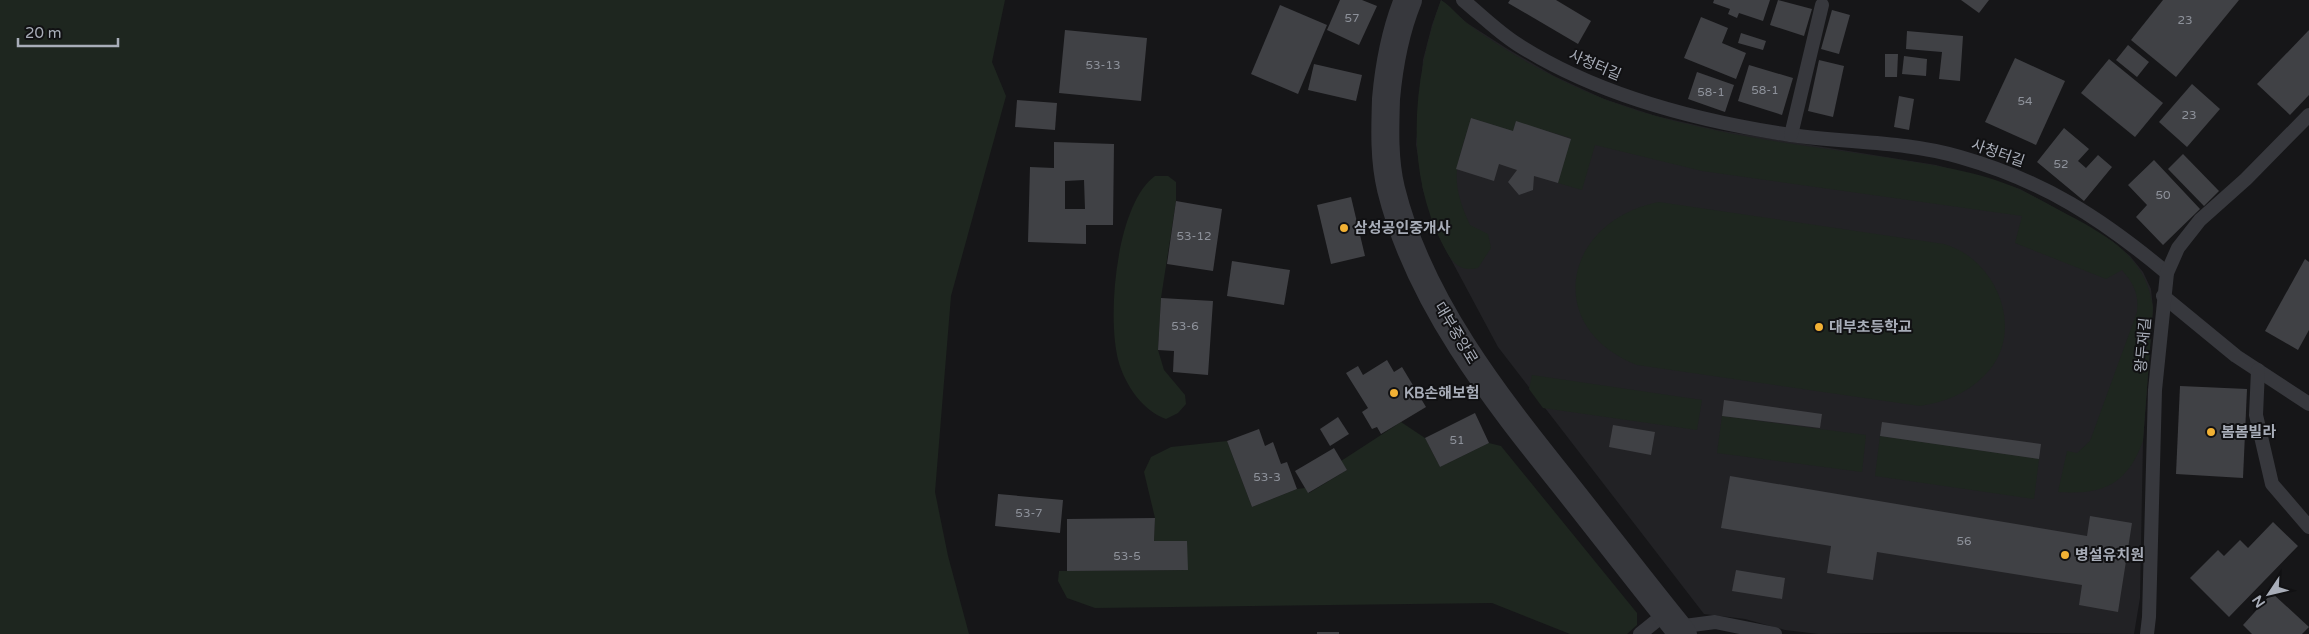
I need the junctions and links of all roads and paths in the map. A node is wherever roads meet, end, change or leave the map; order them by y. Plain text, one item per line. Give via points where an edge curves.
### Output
1 (1408, 0) edge
2 (1463, 0) edge
3 (1822, 5) dead end
4 (2309, 114) edge
5 (1791, 135) junction
6 (2167, 273) junction
7 (2163, 296) junction
8 (2258, 370) junction
9 (2309, 404) edge
10 (2309, 527) edge
11 (1676, 625) edge
12 (1640, 634) edge
13 (1775, 634) edge
14 (2146, 634) edge

1 - 11 street, 대부중앙로 via 1394,41 1388,78 1386,152 1391,188 1417,262 1470,359
2 - 5 lane, 사청터길 via 1516,43 1557,67 1605,88 1654,104
3 - 5 lane
4 - 6 lane, 왕두재길 via 2246,179 2200,220 2178,248
5 - 6 lane, 사청터길 via 1912,147 1958,156 1999,169 2079,207 2114,230
6 - 7 lane, 왕두재길
7 - 8 lane via 2200,328
7 - 14 lane, 왕두재길 via 2155,390
8 - 9 lane
8 - 10 lane via 2256,415 2272,484
11 - 12 lane
11 - 13 lane via 1715,622

